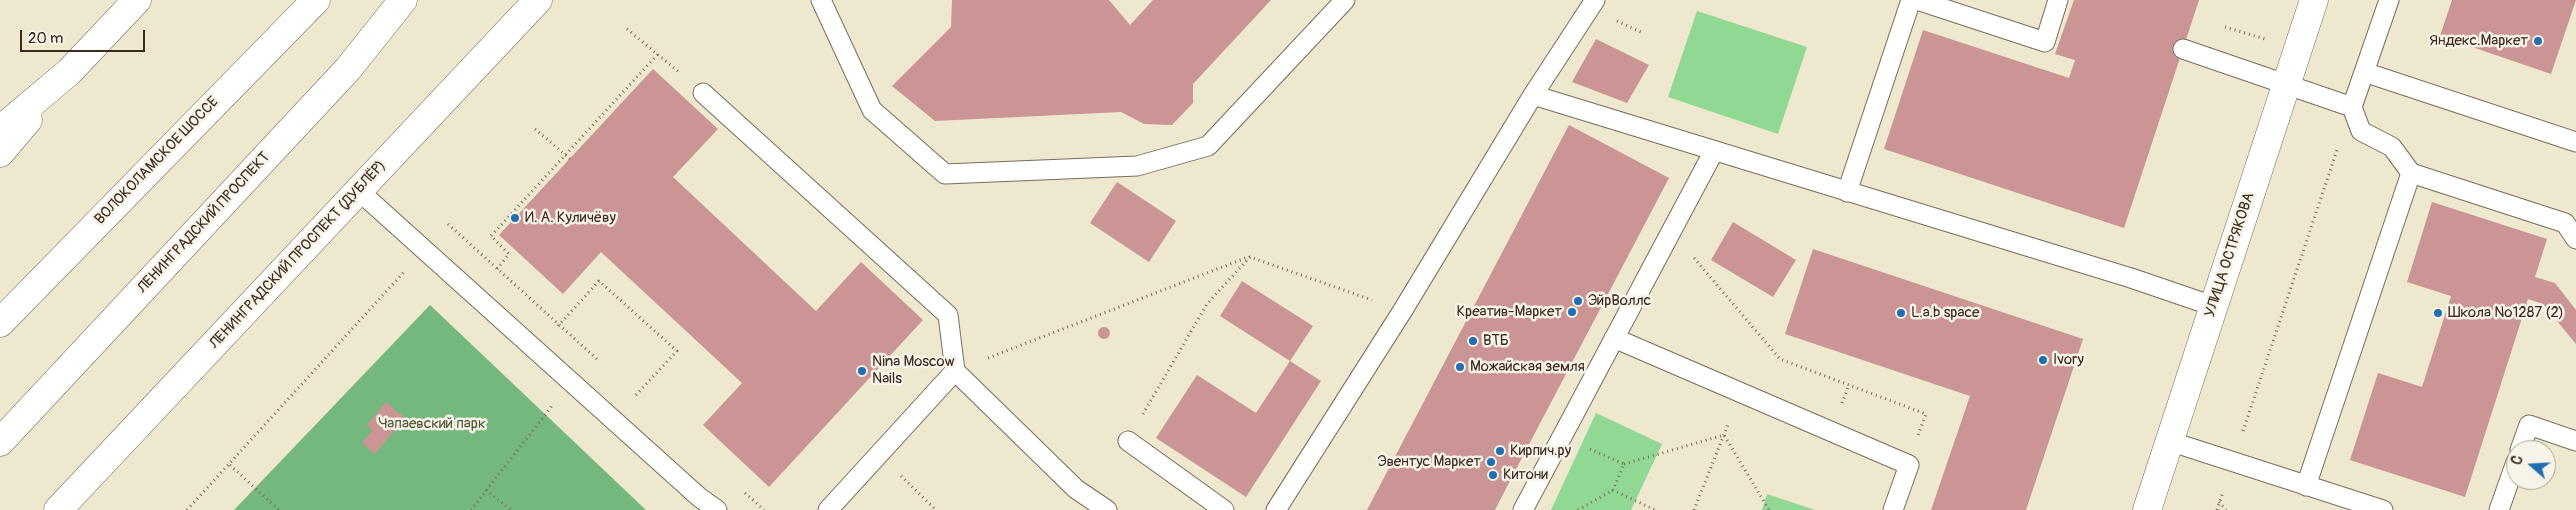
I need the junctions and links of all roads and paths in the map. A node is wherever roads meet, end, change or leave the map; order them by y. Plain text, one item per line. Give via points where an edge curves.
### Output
1 (137, 0) edge
2 (316, 0) edge
3 (403, 0) edge
4 (538, 0) edge
5 (821, 0) edge
6 (1345, 0) edge
7 (1595, 0) edge
8 (1911, 0) edge
9 (1917, 0) edge
10 (2314, 0) edge
11 (2389, 0) edge
12 (2061, 6) edge
13 (2223, 27) dead end
14 (627, 29) dead end
15 (2266, 40) dead end
16 (2183, 50) dead end
17 (658, 54) junction
18 (69, 72) junction
19 (2364, 72) junction
20 (2286, 84) junction
21 (703, 93) joint
22 (1533, 95) junction
23 (2352, 107) junction
24 (535, 129) dead end
25 (0, 130) edge
26 (2576, 142) edge
27 (1714, 151) junction
28 (0, 153) edge
29 (564, 154) junction
30 (570, 159) dead end
31 (2411, 173) junction
32 (358, 191) junction
33 (1847, 192) junction
34 (2576, 238) edge
35 (424, 250) junction
36 (1695, 250) dead end
37 (1250, 257) junction
38 (474, 294) junction
39 (2213, 306) junction
40 (1403, 310) junction
41 (0, 323) edge
42 (1614, 338) junction
43 (536, 351) junction
44 (955, 371) junction
45 (571, 382) junction
46 (1741, 394) junction
47 (612, 419) junction
48 (1724, 435) junction
49 (1562, 436) junction
50 (2524, 440) edge
51 (1128, 441) joint
52 (2576, 441) edge
53 (0, 442) edge
54 (2169, 442) junction
55 (878, 455) junction
56 (2233, 463) junction
57 (1624, 464) junction
58 (230, 465) junction
59 (1909, 465) junction
60 (2306, 486) junction
61 (486, 490) junction
62 (1613, 490) junction
63 (2506, 490) edge
64 (2220, 502) junction
65 (58, 510) edge
66 (187, 510) edge
67 (279, 510) edge
68 (471, 510) edge
69 (511, 510) edge
70 (717, 510) edge
71 (828, 510) edge
72 (936, 510) edge
73 (1107, 510) edge
74 (1224, 510) edge
75 (1276, 510) edge
76 (1522, 510) edge
77 (1578, 510) edge
78 (1655, 510) edge
79 (1694, 510) edge
80 (1769, 510) edge
81 (1893, 510) edge
82 (2147, 510) edge
83 (2217, 510) edge
84 (2226, 510) edge
85 (2383, 510) edge
86 (2499, 510) edge

1 - 18 main road
2 - 41 main road, ВОЛОКОЛАМСКОЕ ШОССЕ
3 - 53 main road, ЛЕНИНГРАДСКИЙ ПРОСПЕКТ via 348,69
4 - 32 main road, ЛЕНИНГРАДСКИЙ ПРОСПЕКТ (ДУБЛЁР)
5 - 6 lane via 872,110 945,174 1137,166 1208,146
7 - 22 lane
8 - 33 lane
9 - 12 lane via 2045,42
10 - 20 main road, УЛИЦА ОСТРЯКОВА
11 - 19 lane
13 - 15 path
14 - 17 path
16 - 20 lane
17 - 21 path
17 - 29 path
18 - 25 main road
18 - 28 main road
19 - 23 lane
19 - 26 lane
20 - 23 lane
20 - 39 main road, УЛИЦА ОСТРЯКОВА
21 - 44 lane via 948,315
22 - 27 lane
22 - 40 lane
23 - 31 lane via 2361,131 2392,147
23 - 56 path
24 - 29 path
27 - 33 lane
27 - 42 lane
29 - 30 path
29 - 38 path via 491,236 510,254
31 - 34 lane via 2565,223
31 - 60 lane
32 - 35 lane
32 - 65 main road, ЛЕНИНГРАДСКИЙ ПРОСПЕКТ (ДУБЛЁР)
33 - 39 lane
35 - 38 lane
35 - 58 path
36 - 59 path via 1694,260 1780,359 1926,414
37 - 40 path
37 - 44 path
37 - 51 path via 1207,304
38 - 43 lane
39 - 54 main road, УЛИЦА ОСТРЯКОВА
40 - 75 lane
42 - 46 lane
42 - 49 lane
43 - 45 lane
43 - 47 path via 599,281 677,350
44 - 55 lane
44 - 73 lane via 1076,489
45 - 47 lane
45 - 61 path
46 - 48 path
46 - 59 lane
47 - 70 lane
48 - 57 path
48 - 79 path
48 - 80 path
49 - 57 path
49 - 76 lane
50 - 52 lane via 2529,425
51 - 74 lane
54 - 56 lane
54 - 82 main road, УЛИЦА ОСТРЯКОВА
55 - 71 lane
55 - 72 path
56 - 60 lane
56 - 64 path
57 - 62 path
58 - 66 path
58 - 67 path
59 - 81 lane
60 - 85 lane
61 - 68 path
61 - 69 path
62 - 77 path
62 - 78 path
63 - 86 lane
64 - 83 path
64 - 84 path

